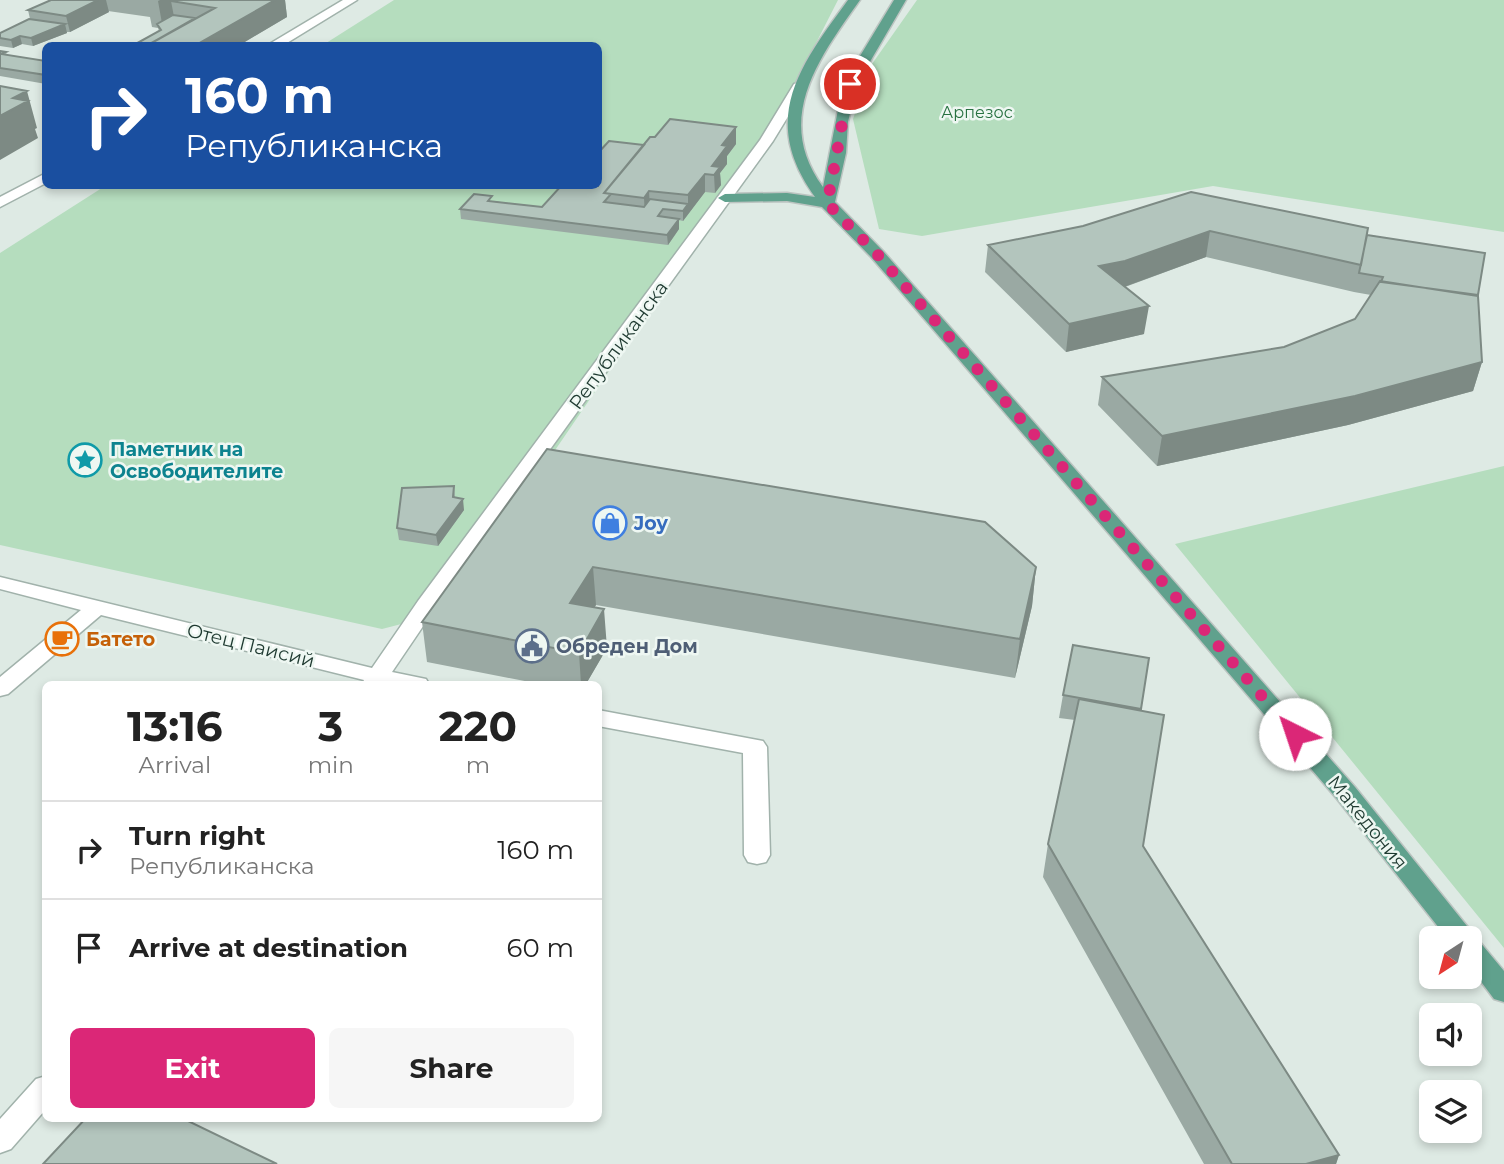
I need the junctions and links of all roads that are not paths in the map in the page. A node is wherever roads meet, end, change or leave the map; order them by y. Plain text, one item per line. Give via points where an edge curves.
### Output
1 (351, 0) edge
2 (854, 0) edge
3 (900, 0) edge
4 (279, 42) edge
5 (799, 87) junction
6 (42, 179) edge
7 (725, 198) junction
8 (0, 203) edge
9 (827, 203) junction
10 (0, 583) edge
11 (97, 607) junction
12 (376, 681) edge
13 (0, 689) edge
14 (602, 719) edge
15 (757, 855) dead end
16 (1452, 926) edge
17 (1482, 963) edge
18 (1504, 991) edge
19 (42, 1093) edge
20 (0, 1140) edge

1 - 4 street
2 - 5 main road, Републиканска
3 - 9 main road via 850,84
5 - 7 street, Републиканска
5 - 9 main road, Македония via 794,138 800,160
6 - 8 street
7 - 9 main road via 787,197
7 - 12 street, Републиканска
9 - 16 main road, Македония via 877,254 1346,793
10 - 11 street, Отец Паисий
11 - 12 street, Отец Паисий
11 - 13 street
14 - 15 street via 755,747
17 - 18 main road
19 - 20 street

